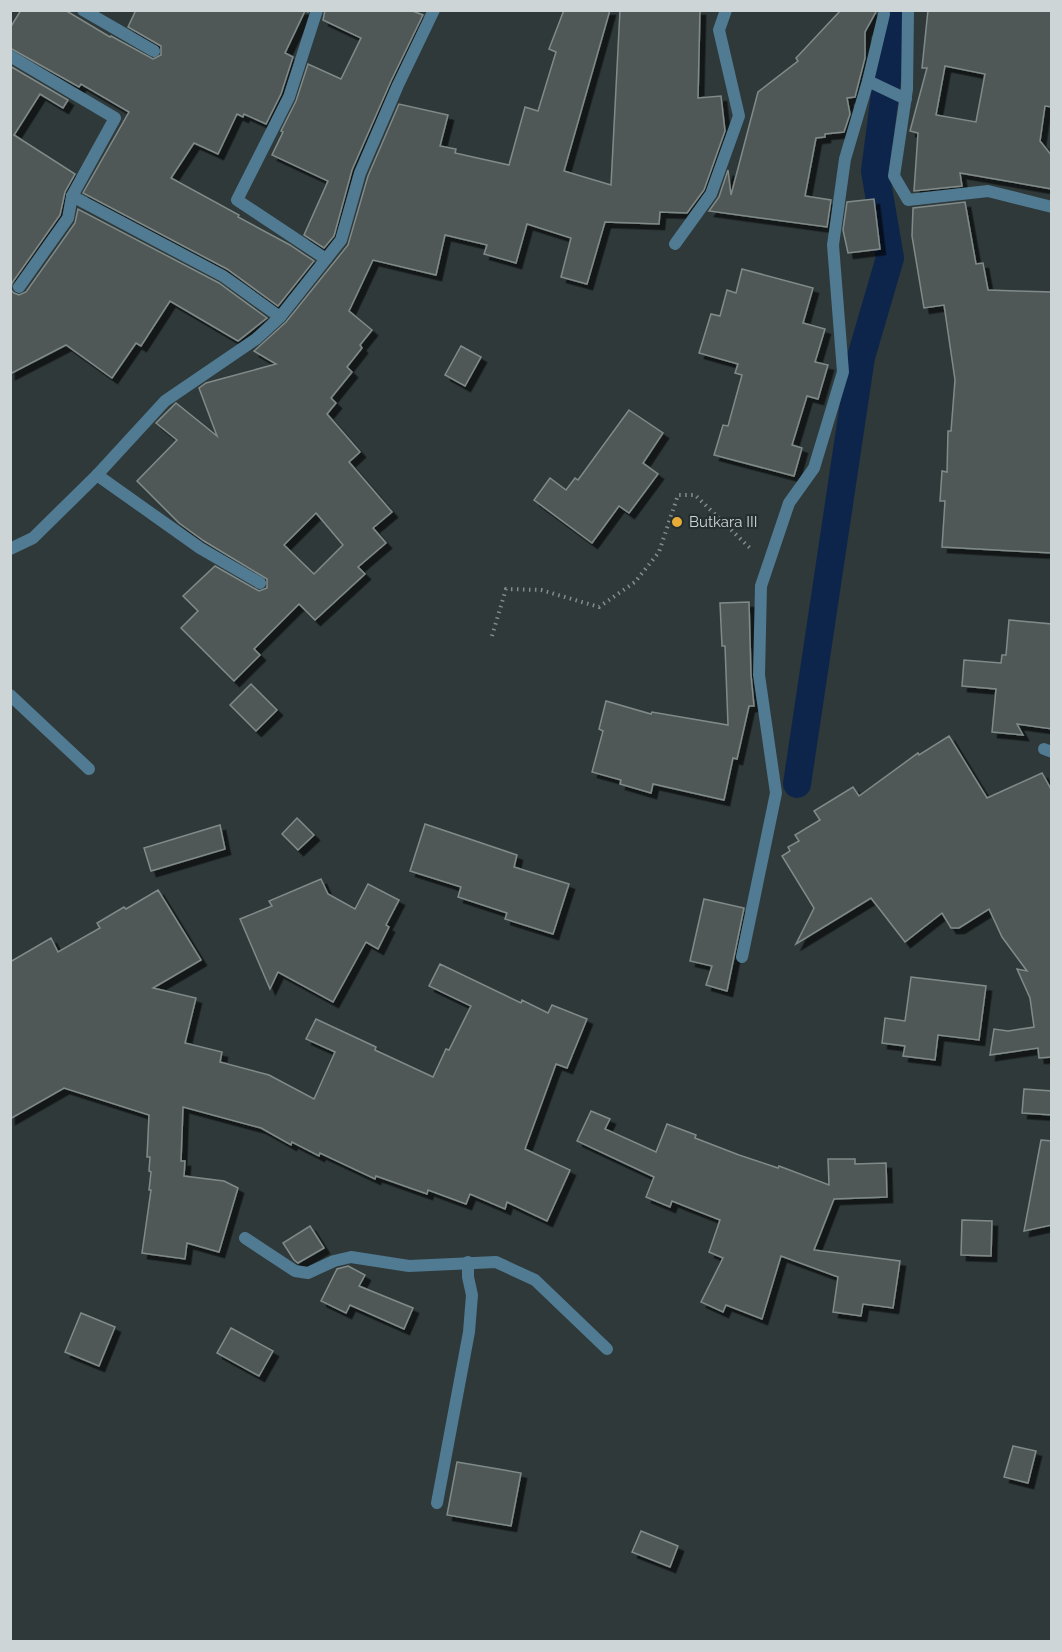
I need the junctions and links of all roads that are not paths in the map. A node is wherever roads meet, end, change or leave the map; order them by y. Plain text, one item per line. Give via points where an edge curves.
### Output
1 (83, 10) edge
2 (317, 10) edge
3 (434, 10) edge
4 (726, 10) edge
5 (908, 10) edge
6 (884, 14) dead end
7 (154, 51) dead end
8 (10, 56) edge
9 (869, 82) junction
10 (905, 98) junction
11 (72, 196) junction
12 (1052, 207) edge
13 (675, 244) dead end
14 (326, 259) junction
15 (19, 287) dead end
16 (280, 317) junction
17 (97, 475) junction
18 (10, 549) edge
19 (261, 583) dead end
20 (10, 695) edge
21 (89, 769) dead end
22 (742, 957) dead end
23 (245, 1238) dead end
24 (468, 1262) junction
25 (607, 1349) dead end
26 (437, 1503) dead end

1 - 7 street
2 - 14 street via 289,97 237,201
3 - 14 street via 360,173 341,240
4 - 13 street via 719,30 739,116 711,195
5 - 10 street
6 - 9 street
8 - 11 street via 114,118
9 - 10 street
9 - 22 street via 845,159 833,244 843,372 814,468 789,503 761,586 759,675 776,793
10 - 12 street via 894,176 908,200 988,191
11 - 15 street via 68,218
11 - 16 street via 223,276
14 - 16 street
16 - 17 street via 256,339 165,401
17 - 18 street via 33,538
17 - 19 street via 200,548
20 - 21 street
23 - 24 street via 295,1271 308,1273 351,1257 409,1266
24 - 25 street via 496,1262 535,1280
24 - 26 street via 472,1294 469,1332

